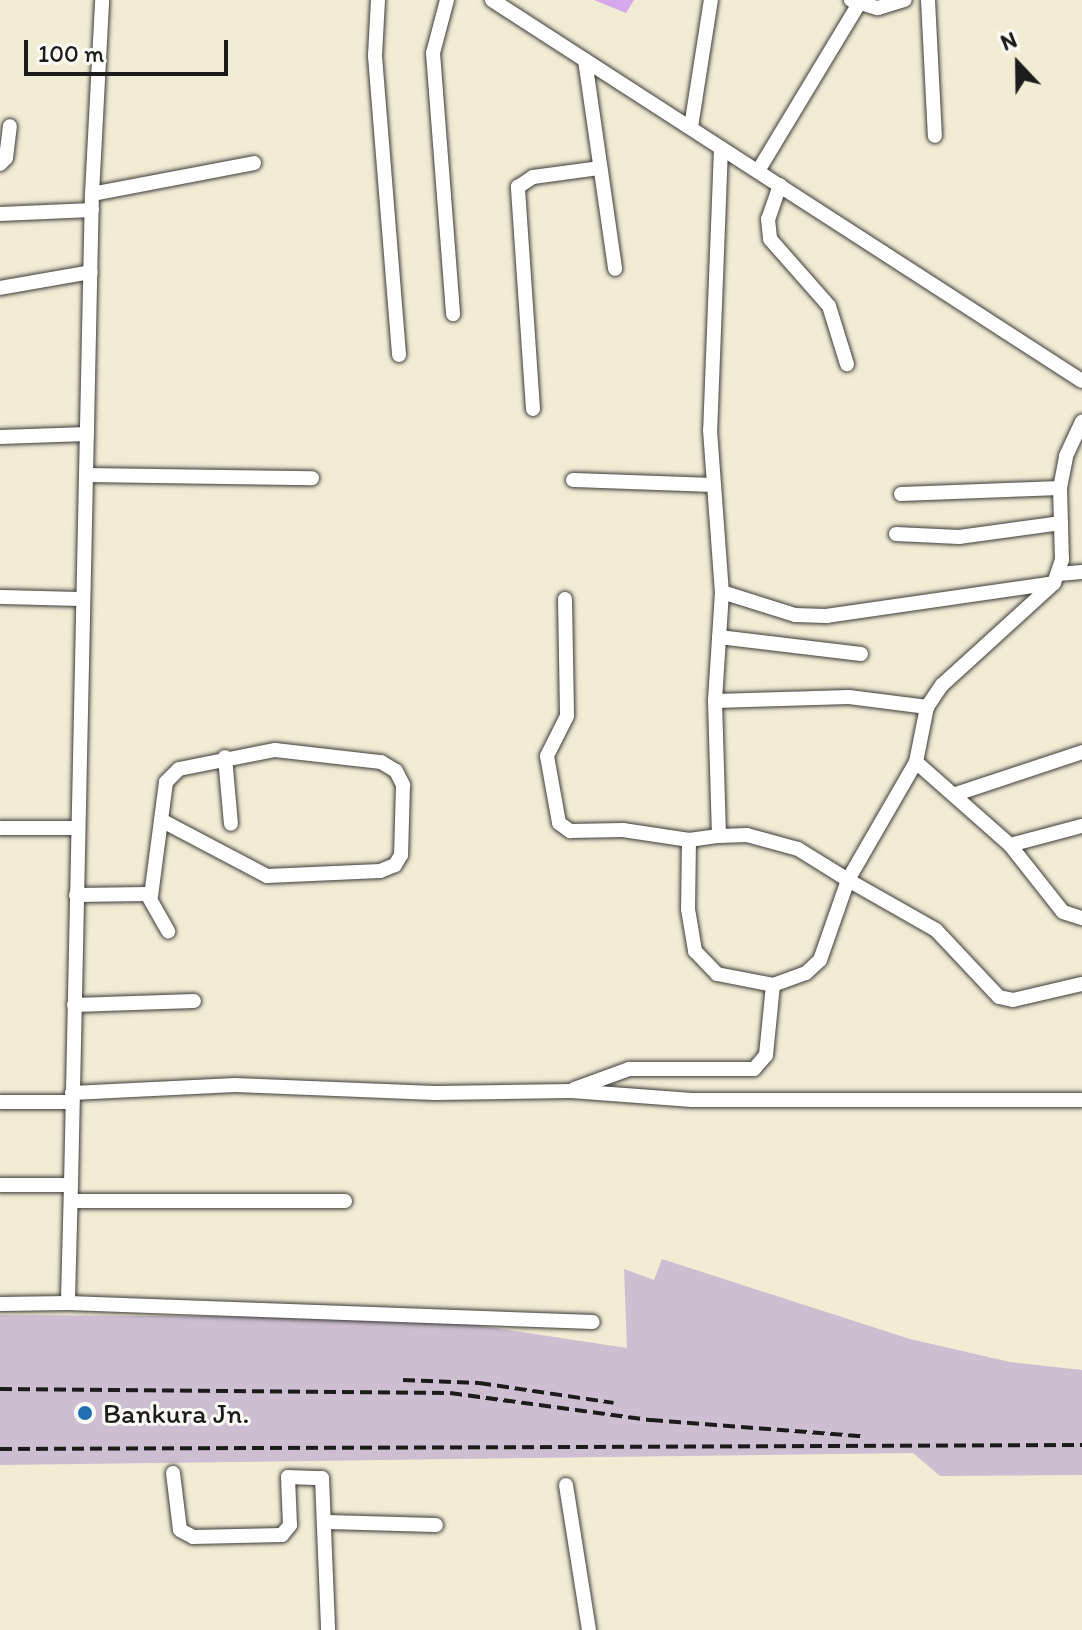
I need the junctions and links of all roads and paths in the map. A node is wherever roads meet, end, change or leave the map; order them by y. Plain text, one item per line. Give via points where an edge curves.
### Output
1 (102, 0) edge
2 (378, 0) edge
3 (447, 0) edge
4 (492, 0) edge
5 (711, 0) edge
6 (905, 0) edge
7 (928, 0) edge
8 (854, 2) edge
9 (585, 60) junction
10 (10, 126) dead end
11 (691, 127) junction
12 (935, 136) dead end
13 (721, 148) junction
14 (254, 163) dead end
15 (0, 164) edge
16 (600, 168) junction
17 (758, 171) junction
18 (780, 185) junction
19 (92, 202) junction
20 (0, 214) edge
21 (615, 269) dead end
22 (91, 272) junction
23 (0, 288) edge
24 (453, 314) dead end
25 (399, 355) dead end
26 (847, 364) dead end
27 (1082, 381) edge
28 (533, 409) dead end
29 (1082, 421) edge
30 (87, 434) junction
31 (0, 437) edge
32 (86, 475) junction
33 (312, 478) dead end
34 (573, 480) dead end
35 (714, 485) junction
36 (1060, 488) junction
37 (901, 494) dead end
38 (1061, 523) junction
39 (896, 534) dead end
40 (1082, 572) edge
41 (1056, 579) junction
42 (722, 592) junction
43 (0, 597) edge
44 (82, 599) junction
45 (565, 599) dead end
46 (719, 637) junction
47 (861, 654) dead end
48 (715, 701) junction
49 (927, 707) junction
50 (1082, 752) edge
51 (225, 757) junction
52 (916, 762) junction
53 (956, 794) junction
54 (161, 820) junction
55 (231, 824) dead end
56 (1082, 826) edge
57 (0, 828) edge
58 (76, 828) junction
59 (719, 836) junction
60 (689, 840) junction
61 (1010, 845) junction
62 (848, 880) junction
63 (76, 895) junction
64 (151, 896) junction
65 (1082, 918) edge
66 (168, 931) dead end
67 (1082, 984) edge
68 (773, 985) junction
69 (194, 1001) dead end
70 (74, 1005) junction
71 (571, 1091) junction
72 (72, 1098) junction
73 (1082, 1100) edge
74 (0, 1102) edge
75 (0, 1185) edge
76 (71, 1185) junction
77 (71, 1201) junction
78 (345, 1201) dead end
79 (68, 1303) junction
80 (0, 1304) edge
81 (593, 1322) dead end
82 (173, 1473) dead end
83 (566, 1485) dead end
84 (326, 1522) junction
85 (436, 1525) dead end
86 (328, 1630) edge
87 (589, 1630) edge

1 - 19 street
2 - 25 street via 375,56
3 - 24 street via 433,53
4 - 9 street
5 - 11 street
6 - 8 street via 878,8
7 - 12 street
8 - 17 street
9 - 11 street
9 - 16 street
10 - 15 street via 6,158
11 - 13 street
13 - 17 street
13 - 35 street via 710,430
14 - 19 street
16 - 21 street
16 - 28 street via 533,177 518,187
17 - 18 street
18 - 26 street via 768,219 770,239 829,306
18 - 27 street
19 - 20 street
19 - 22 street
22 - 23 street
22 - 30 street
29 - 36 street via 1066,456
30 - 31 street
30 - 32 street
32 - 33 street
32 - 44 street
34 - 35 street
35 - 42 street
36 - 37 street
36 - 38 street
38 - 39 street via 959,537
38 - 41 street
40 - 41 street
41 - 42 street via 813,617
41 - 49 street via 942,685
42 - 46 street
43 - 44 street
44 - 58 street
45 - 60 street via 567,716 547,756 559,823 570,831 623,830
46 - 47 street
46 - 48 street
48 - 49 street via 849,697
48 - 59 street
49 - 52 street
50 - 53 street
51 - 54 street via 173,773 166,782
51 - 54 street via 275,750 390,765 403,785 398,860 380,871 267,876
51 - 55 street
52 - 53 street
52 - 62 street
53 - 61 street
54 - 64 street
56 - 61 street
57 - 58 street
58 - 63 street
59 - 60 street
59 - 62 street via 747,835 798,849
60 - 68 street via 688,909 695,951 717,974
61 - 65 street via 1063,912
62 - 67 street via 936,930 1004,1000
62 - 68 street via 816,965
63 - 64 street
63 - 70 street
64 - 66 street
68 - 71 street via 768,1045 754,1069 629,1069
69 - 70 street
70 - 72 street
71 - 72 street via 435,1093 235,1085
71 - 73 street via 692,1100
72 - 74 street
72 - 76 street
75 - 76 street
76 - 77 street
77 - 78 street
77 - 79 street
79 - 80 street
79 - 81 street
82 - 84 street via 178,1524 187,1536 282,1535 290,1525 286,1484 292,1475 322,1478
83 - 87 street
84 - 85 street
84 - 86 street

